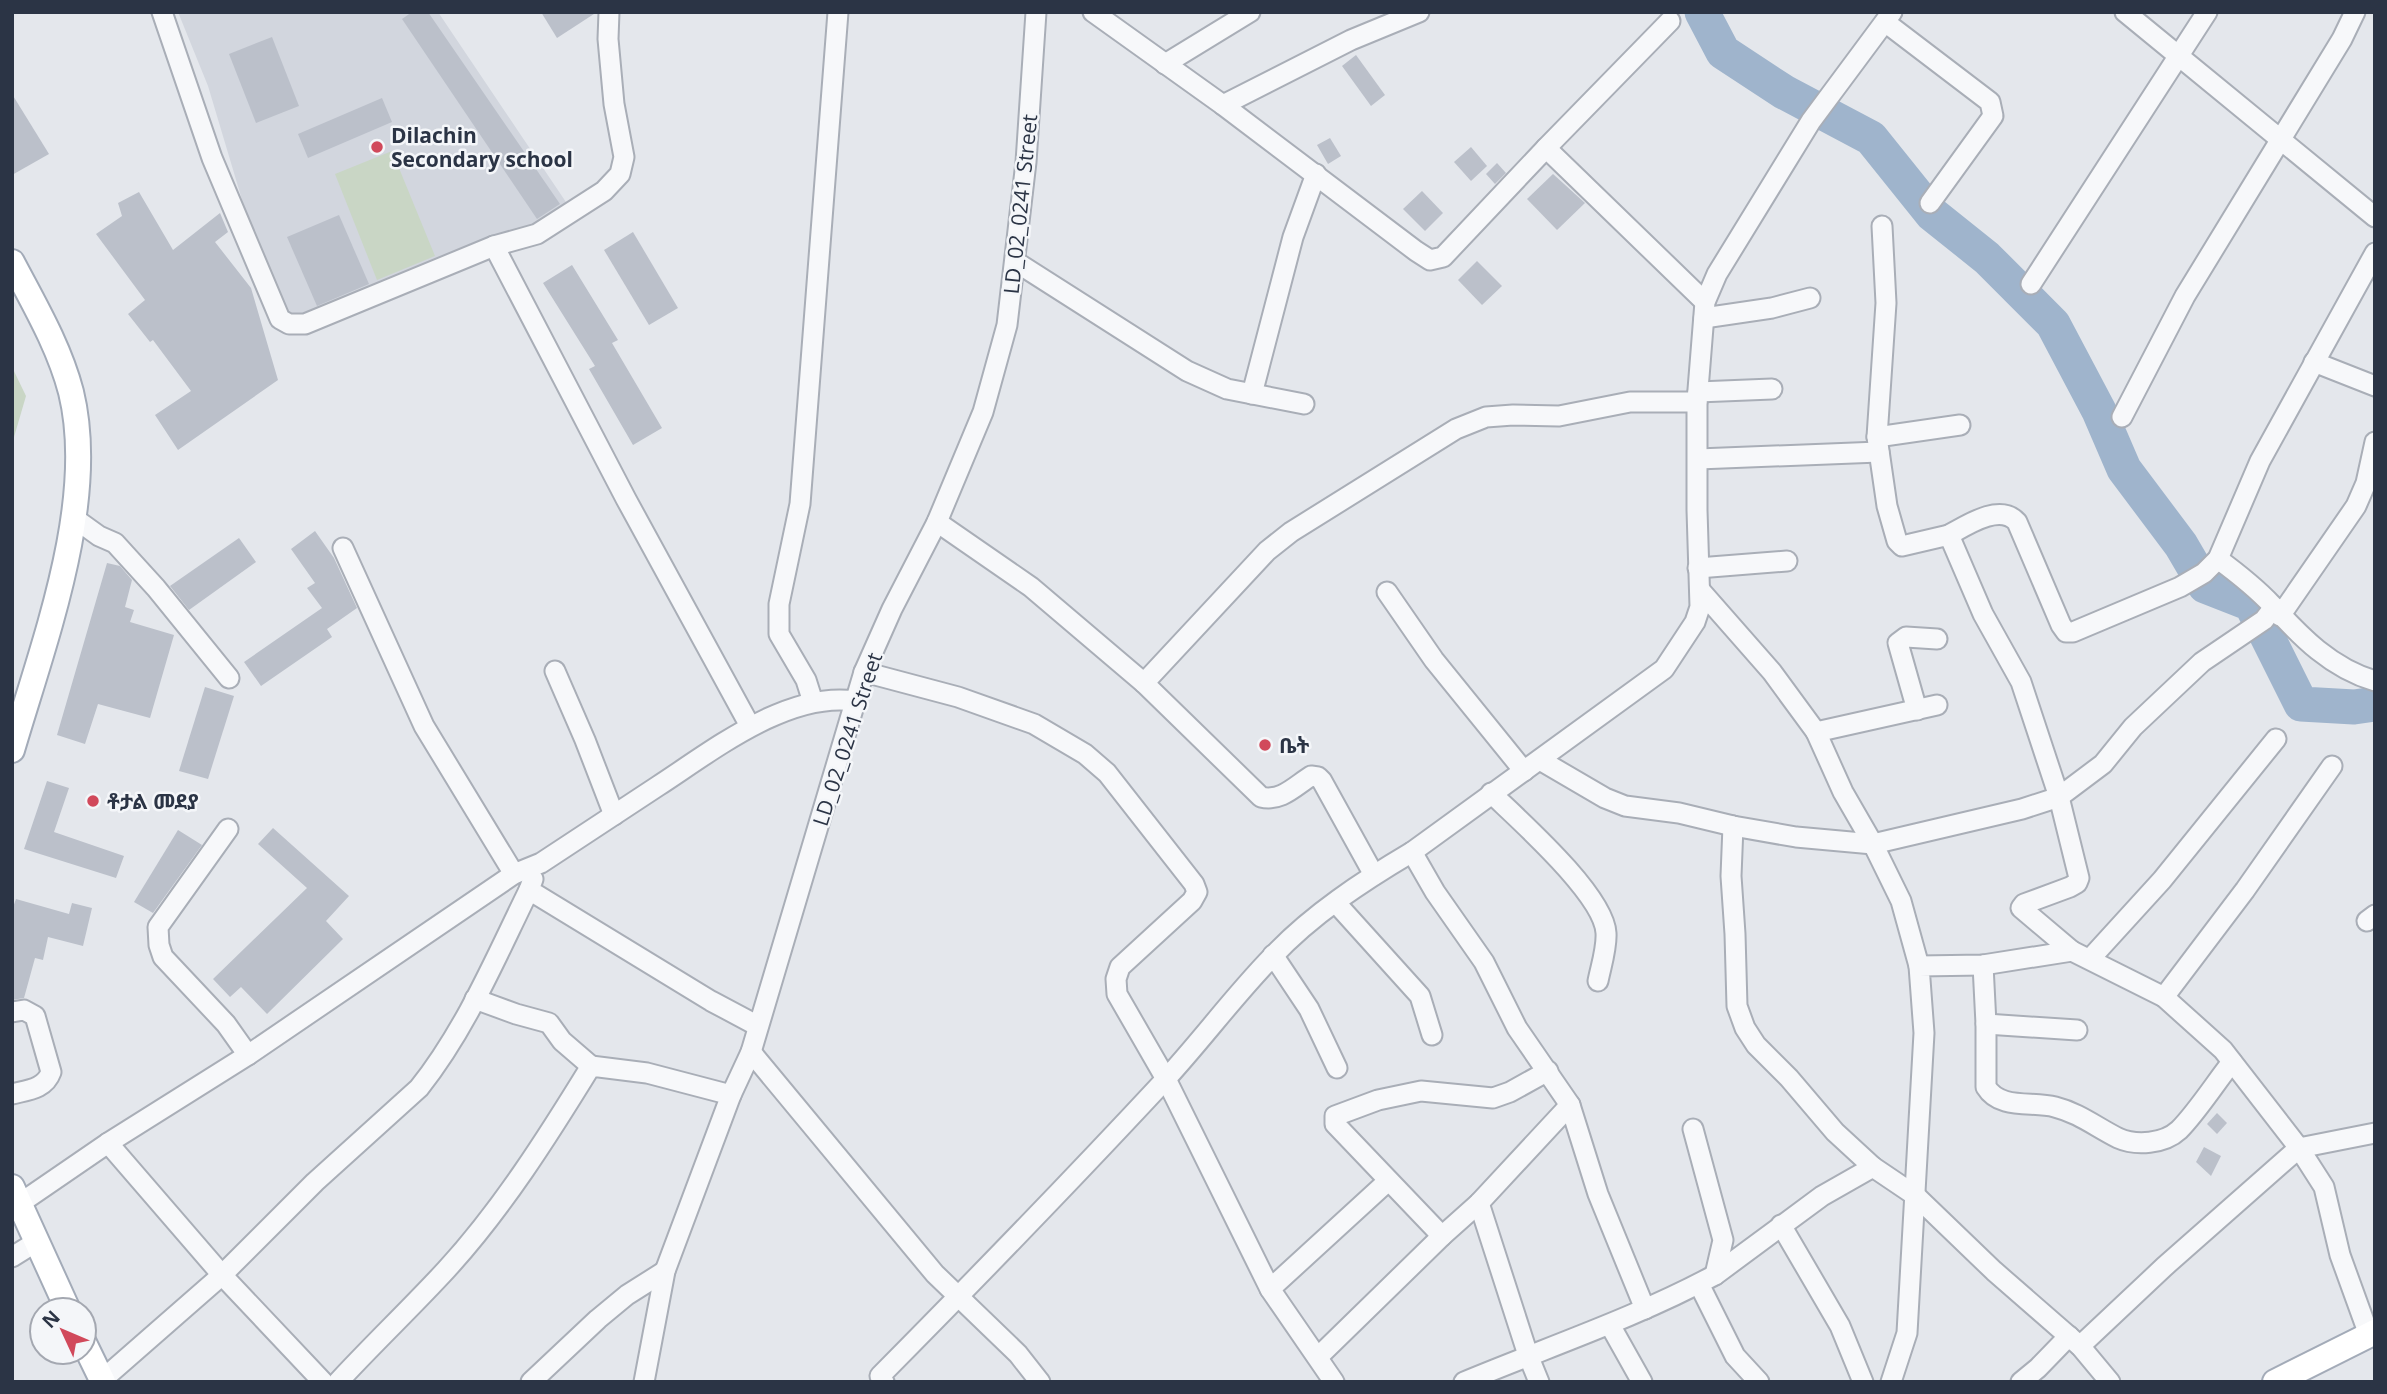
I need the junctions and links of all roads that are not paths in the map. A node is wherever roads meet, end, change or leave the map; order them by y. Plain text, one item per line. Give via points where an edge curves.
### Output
1 (162, 12) edge
2 (609, 12) edge
3 (838, 12) edge
4 (1036, 12) edge
5 (1093, 12) edge
6 (1251, 12) edge
7 (1419, 12) edge
8 (2125, 12) edge
9 (2207, 12) edge
10 (2356, 12) edge
11 (1888, 17) edge
12 (1670, 21) dead end
13 (2178, 56) junction
14 (1166, 64) junction
15 (1223, 105) junction
16 (2280, 140) junction
17 (1546, 148) junction
18 (1316, 174) junction
19 (1930, 202) dead end
20 (2375, 217) edge
21 (1882, 226) dead end
22 (494, 246) junction
23 (2375, 253) edge
24 (12, 262) edge
25 (1016, 262) junction
26 (2031, 284) dead end
27 (1810, 298) dead end
28 (1705, 310) junction
29 (2314, 362) junction
30 (2375, 386) edge
31 (1772, 389) dead end
32 (1252, 394) junction
33 (1698, 397) junction
34 (1304, 404) dead end
35 (2122, 417) dead end
36 (1961, 425) dead end
37 (2375, 442) edge
38 (1878, 444) junction
39 (1698, 459) junction
40 (74, 518) junction
41 (937, 522) junction
42 (1949, 535) junction
43 (343, 548) dead end
44 (2218, 559) junction
45 (1787, 561) dead end
46 (1698, 568) junction
47 (1700, 590) junction
48 (1387, 592) dead end
49 (2267, 618) junction
50 (1937, 639) dead end
51 (555, 671) dead end
52 (864, 672) junction
53 (229, 678) dead end
54 (2375, 681) edge
55 (1144, 683) junction
56 (855, 701) junction
57 (813, 702) junction
58 (1937, 705) dead end
59 (1917, 710) junction
60 (750, 726) junction
61 (1816, 732) junction
62 (2276, 739) dead end
63 (12, 750) edge
64 (1532, 765) junction
65 (2332, 766) dead end
66 (1491, 793) junction
67 (2059, 797) junction
68 (614, 815) junction
69 (1733, 826) junction
70 (228, 829) dead end
71 (1873, 844) junction
72 (1412, 852) junction
73 (541, 863) junction
74 (514, 874) junction
75 (1374, 875) junction
76 (528, 890) junction
77 (1336, 903) junction
78 (2081, 955) junction
79 (1273, 956) junction
80 (1983, 965) junction
81 (1919, 966) junction
82 (1598, 981) dead end
83 (2164, 997) junction
84 (475, 999) junction
85 (12, 1012) edge
86 (1986, 1024) junction
87 (758, 1026) junction
88 (2077, 1030) dead end
89 (1432, 1035) dead end
90 (751, 1052) junction
91 (248, 1055) junction
92 (2232, 1062) junction
93 (592, 1066) junction
94 (1337, 1068) dead end
95 (1548, 1071) junction
96 (1166, 1079) junction
97 (12, 1094) edge
98 (732, 1095) junction
99 (1570, 1105) junction
100 (1693, 1129) dead end
101 (2375, 1133) edge
102 (108, 1143) junction
103 (2299, 1148) junction
104 (1873, 1167) junction
105 (1388, 1181) junction
106 (1916, 1196) junction
107 (15, 1199) edge
108 (1479, 1203) junction
109 (1781, 1225) junction
110 (1442, 1236) junction
111 (36, 1242) junction
112 (12, 1257) edge
113 (665, 1271) junction
114 (222, 1275) junction
115 (1707, 1279) junction
116 (1270, 1289) junction
117 (61, 1296) edge
118 (960, 1296) junction
119 (1645, 1309) junction
120 (1609, 1325) junction
121 (2372, 1333) edge
122 (2074, 1341) junction
123 (1528, 1355) junction
124 (1318, 1357) junction
125 (880, 1380) edge
126 (102, 1381) edge
127 (323, 1382) edge
128 (338, 1382) edge
129 (531, 1382) edge
130 (644, 1382) edge
131 (1040, 1382) edge
132 (1334, 1382) edge
133 (1464, 1382) edge
134 (1539, 1382) edge
135 (1642, 1382) edge
136 (1759, 1382) edge
137 (1863, 1382) edge
138 (1891, 1382) edge
139 (2021, 1382) edge
140 (2110, 1382) edge
141 (2275, 1382) edge

1 - 22 street via 212,158 280,319 304,324
2 - 22 street via 613,91 624,157 620,174 604,191 537,234
3 - 57 street via 800,504 779,604 779,634 806,680
4 - 25 street, LD_02_0241 Street
5 - 14 street
6 - 14 street
7 - 15 street via 1351,40
8 - 13 street
9 - 13 street
10 - 16 street
11 - 19 street via 1994,109
11 - 28 street via 1816,113 1717,274
12 - 17 street
13 - 16 street
13 - 26 street
14 - 15 street
15 - 18 street
16 - 20 street
16 - 35 street via 2185,296
17 - 18 street via 1437,260 1416,251
17 - 28 street
18 - 32 street via 1293,237
21 - 38 street via 1886,303
22 - 60 street
23 - 29 street
24 - 40 main road via 53,341 71,392 80,445
25 - 32 street via 1187,371 1227,389
25 - 41 street, LD_02_0241 Street via 1007,325 983,412
27 - 28 street via 1772,308
28 - 33 street
29 - 30 street
29 - 44 street via 2260,461
31 - 33 street
32 - 34 street
33 - 39 street
33 - 55 street via 1630,402 1559,416 1486,417 1456,429 1267,551
36 - 38 street
37 - 49 street via 2356,506
38 - 39 street
38 - 42 street via 1897,541 1908,546
39 - 46 street
40 - 53 street via 115,543
40 - 63 main road via 58,593
41 - 52 street, LD_02_0241 Street
41 - 55 street via 1031,587
42 - 44 street via 1976,520 2005,513 2012,516 2066,632 2180,587
42 - 67 street via 1983,614 2021,682
43 - 74 street via 424,726
44 - 49 street via 2241,576
45 - 46 street
46 - 47 street
47 - 61 street via 1772,672
47 - 64 street via 1695,622 1664,669
48 - 64 street via 1434,660
49 - 54 street via 2328,658
49 - 67 street via 2202,662 2133,727 2103,764
50 - 59 street via 1906,637 1898,643
51 - 68 street
52 - 56 street, LD_02_0241 Street
52 - 96 street via 958,697 1034,724 1085,754 1107,773 1194,884 1197,891 1192,901 1120,967 1115,979 1117,994
55 - 75 street via 1261,797 1280,797 1318,776
56 - 57 street
56 - 87 street, LD_02_0241 Street
57 - 60 street
58 - 59 street
59 - 61 street
60 - 68 street
61 - 71 street
62 - 78 street via 2162,880
64 - 66 street
64 - 69 street via 1625,806
65 - 83 street
66 - 72 street
66 - 82 street via 1545,845 1602,913 1606,933
67 - 71 street
67 - 78 street via 2079,878 2070,887 2021,908
68 - 73 street
69 - 71 street
69 - 104 street via 1737,1006 1745,1028 1835,1132
70 - 91 street via 158,928 159,945 163,957 226,1024
71 - 81 street via 1901,901
72 - 75 street
72 - 95 street via 1483,961 1517,1028
73 - 74 street
73 - 76 street
74 - 91 street
75 - 77 street
76 - 84 street
76 - 87 street
77 - 79 street
77 - 89 street via 1420,996
78 - 80 street
78 - 83 street
79 - 94 street via 1309,1009
79 - 96 street
80 - 81 street
80 - 86 street
81 - 106 street via 1924,1033
83 - 92 street
84 - 93 street via 550,1023 562,1041
84 - 114 street via 419,1088
85 - 97 street via 24,1010 35,1016 51,1072 40,1087
86 - 88 street
86 - 92 street via 1986,1087 1991,1095 2000,1101 2053,1106 2078,1114 2120,1139 2144,1143 2178,1131
87 - 90 street, LD_02_0241 Street
90 - 98 street, LD_02_0241 Street
90 - 118 street via 935,1274
91 - 102 street
92 - 103 street
93 - 98 street via 647,1073
93 - 128 street via 468,1243
95 - 99 street
95 - 105 street via 1493,1098 1421,1091 1340,1112 1335,1124
96 - 116 street
96 - 118 street
98 - 113 street, LD_02_0241 Street
99 - 108 street
99 - 119 street via 1598,1194
100 - 115 street via 1723,1240
101 - 103 street
102 - 107 street
102 - 114 street
103 - 121 street via 2324,1187 2340,1255
103 - 122 street
104 - 106 street
104 - 109 street
105 - 110 street
105 - 116 street
106 - 122 street
106 - 138 street via 1908,1333
107 - 111 main road
108 - 110 street
108 - 123 street
109 - 115 street
109 - 137 street via 1840,1326
110 - 124 street
111 - 112 street
111 - 117 main road
113 - 129 street via 598,1319
113 - 130 street, LD_02_0241 Street
114 - 126 street
114 - 127 street
115 - 119 street
115 - 136 street via 1735,1356
116 - 124 street
118 - 125 street
118 - 131 street
119 - 120 street
120 - 123 street
120 - 135 street
121 - 141 main road
122 - 139 street
122 - 140 street
123 - 133 street
123 - 134 street
124 - 132 street

